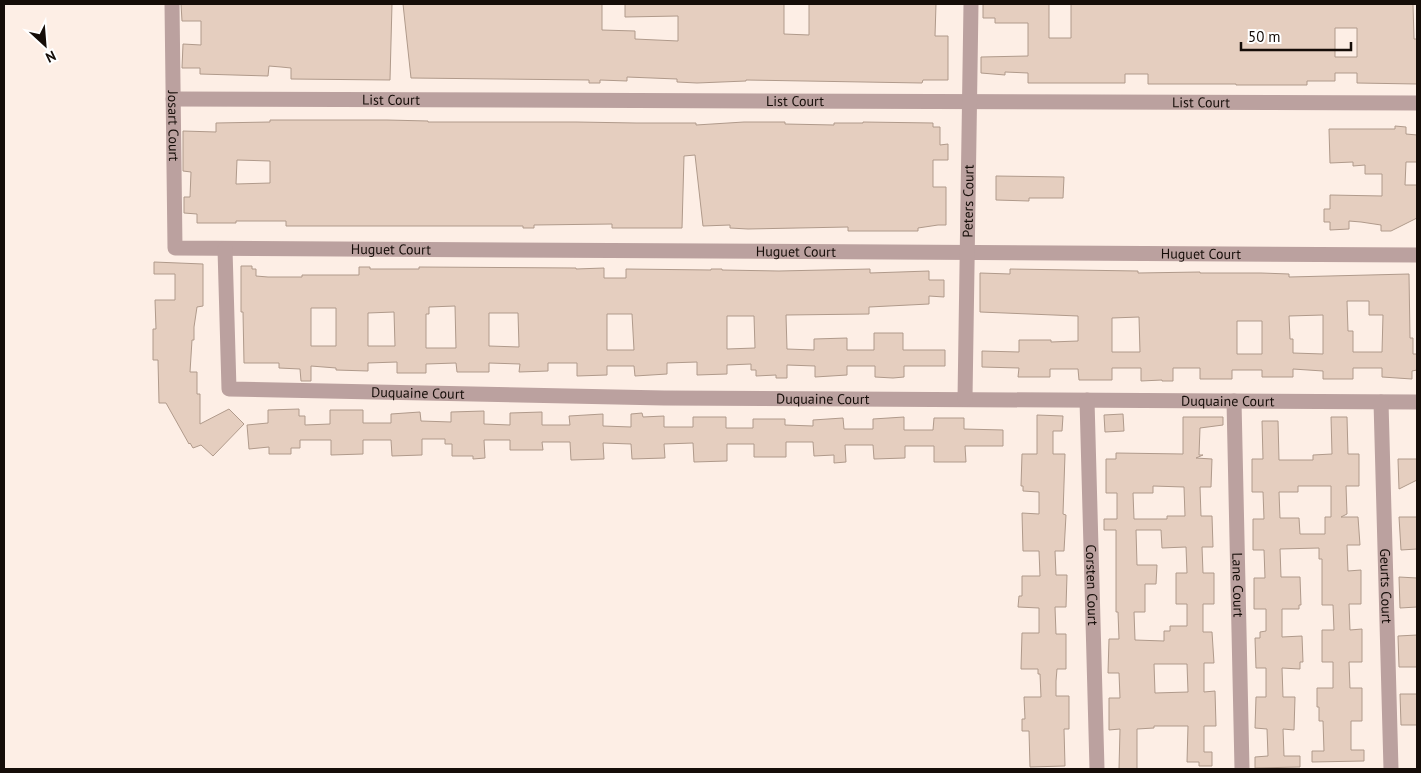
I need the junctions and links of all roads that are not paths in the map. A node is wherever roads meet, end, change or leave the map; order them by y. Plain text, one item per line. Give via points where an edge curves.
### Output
1 (172, 4) edge
2 (970, 4) edge
3 (174, 99) junction
4 (969, 102) junction
5 (1417, 103) edge
6 (175, 248) joint
7 (225, 249) junction
8 (967, 253) junction
9 (1417, 255) edge
10 (965, 399) junction
11 (1087, 400) junction
12 (1234, 401) junction
13 (1381, 402) junction
14 (1417, 402) edge
15 (1097, 769) edge
16 (1242, 769) edge
17 (1392, 769) edge

1 - 3 street, Josart Court
2 - 4 street, Peters Court
3 - 4 street, List Court
3 - 6 street, Josart Court
4 - 5 street, List Court
4 - 8 street, Peters Court
6 - 7 street, Huguet Court
7 - 8 street, Huguet Court
7 - 10 street, Duquaine Court via 229,389 654,398
8 - 9 street, Huguet Court
8 - 10 street, Peters Court
10 - 11 street, Duquaine Court
11 - 12 street, Duquaine Court
11 - 15 street, Corsten Court
12 - 13 street, Duquaine Court
12 - 16 street, Lane Court
13 - 14 street, Duquaine Court
13 - 17 street, Geurts Court

